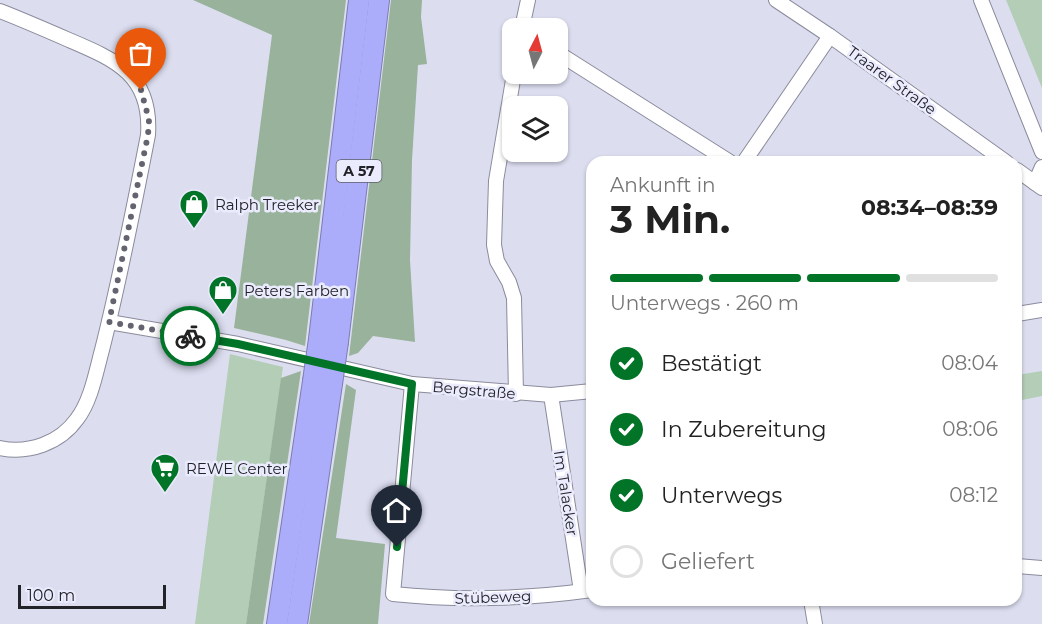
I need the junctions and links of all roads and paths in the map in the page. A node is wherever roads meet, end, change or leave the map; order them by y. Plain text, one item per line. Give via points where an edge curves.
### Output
1 (359, 0) edge
2 (379, 0) edge
3 (528, 0) edge
4 (776, 0) edge
5 (981, 0) edge
6 (0, 11) edge
7 (524, 18) edge
8 (830, 36) junction
9 (568, 59) edge
10 (512, 84) edge
11 (1042, 152) edge
12 (721, 156) edge
13 (748, 156) edge
14 (998, 156) edge
15 (1042, 167) edge
16 (1022, 173) edge
17 (1039, 185) edge
18 (1042, 310) edge
19 (1022, 313) edge
20 (109, 322) junction
21 (328, 340) junction
22 (323, 383) junction
23 (412, 384) junction
24 (586, 392) edge
25 (516, 394) junction
26 (551, 395) junction
27 (0, 448) edge
28 (1022, 566) edge
29 (1042, 568) edge
30 (586, 585) edge
31 (586, 590) edge
32 (812, 606) edge
33 (277, 624) edge
34 (297, 624) edge
35 (815, 624) edge

1 - 21 highway, A 57
2 - 21 highway, A 57 via 371,80
3 - 7 street
4 - 8 street, Traarer Straße
5 - 11 street
6 - 20 street via 112,59 133,77 141,90 149,120 148,135
8 - 13 street
8 - 14 street, Traarer Straße
9 - 12 street
10 - 25 street via 496,182 494,245 513,298
15 - 17 street
16 - 17 street
18 - 19 street
20 - 23 street, Bergstraße via 238,344
20 - 27 street via 88,397 78,418 44,446
21 - 22 highway, A 57, bridge
22 - 33 highway, A 57
22 - 34 highway, A 57
23 - 25 street, Bergstraße
23 - 31 street, Stübeweg via 393,594 521,598
24 - 26 street, Bergstraße
25 - 26 street, Bergstraße
26 - 30 street, Im Talacker
28 - 29 street
32 - 35 street

